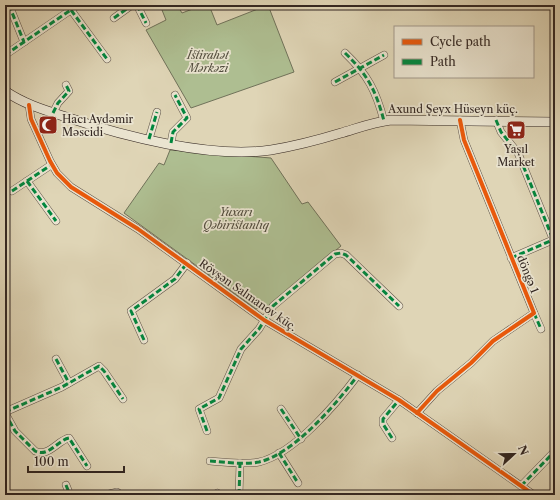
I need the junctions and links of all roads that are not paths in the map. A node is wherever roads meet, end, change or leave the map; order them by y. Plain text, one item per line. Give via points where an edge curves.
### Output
1 (9, 5) edge
2 (78, 5) edge
3 (132, 5) edge
4 (137, 5) edge
5 (71, 10) junction
6 (114, 18) dead end
7 (146, 23) dead end
8 (24, 42) junction
9 (345, 53) dead end
10 (5, 55) edge
11 (384, 55) dead end
12 (107, 59) dead end
13 (362, 69) junction
14 (335, 82) dead end
15 (66, 85) dead end
16 (7, 95) edge
17 (175, 95) dead end
18 (29, 105) junction
19 (157, 112) dead end
20 (53, 113) junction
21 (460, 120) junction
22 (496, 120) junction
23 (384, 121) junction
24 (555, 122) edge
25 (149, 139) junction
26 (171, 143) junction
27 (51, 165) junction
28 (27, 181) junction
29 (12, 191) dead end
30 (56, 221) dead end
31 (554, 241) edge
32 (511, 258) junction
33 (187, 263) junction
34 (399, 306) dead end
35 (534, 313) junction
36 (264, 320) junction
37 (540, 329) dead end
38 (144, 340) dead end
39 (56, 359) dead end
40 (358, 375) junction
41 (69, 383) junction
42 (123, 399) dead end
43 (399, 400) junction
44 (281, 409) dead end
45 (5, 412) edge
46 (417, 412) junction
47 (207, 431) dead end
48 (392, 438) dead end
49 (301, 439) junction
50 (555, 451) edge
51 (279, 453) junction
52 (210, 461) dead end
53 (240, 463) junction
54 (87, 466) dead end
55 (298, 483) dead end
56 (66, 485) dead end
57 (521, 486) junction
58 (70, 495) edge
59 (105, 495) edge
60 (121, 495) edge
61 (239, 495) edge
62 (534, 495) edge

1 - 8 street
2 - 5 street
3 - 6 street
4 - 7 street
5 - 8 street
5 - 12 street
8 - 10 street
9 - 13 street
11 - 13 street
13 - 14 street
13 - 23 street via 373,88
15 - 20 street via 69,91
16 - 18 main road, Axund Şeyx Hüseyn küç.
17 - 26 street via 187,118 174,132
18 - 20 main road, Axund Şeyx Hüseyn küç.
18 - 27 street, Rövşən Salmanov küç. via 31,119
19 - 25 street
20 - 25 main road, Axund Şeyx Hüseyn küç.
21 - 22 main road, Axund Şeyx Hüseyn küç.
21 - 23 main road, Axund Şeyx Hüseyn küç.
21 - 32 street, döngə 1 via 464,140
22 - 24 main road, Axund Şeyx Hüseyn küç.
22 - 31 street via 501,132 518,153
23 - 26 main road, Axund Şeyx Hüseyn küç. via 317,140 258,151 224,151
25 - 26 main road, Axund Şeyx Hüseyn küç.
27 - 28 street
27 - 33 street, Rövşən Salmanov küç. via 71,187
28 - 29 street
28 - 30 street
31 - 32 street
32 - 35 street, döngə 1
33 - 36 street, Rövşən Salmanov küç.
33 - 38 street via 175,279 132,311 131,314
34 - 36 street via 341,253 335,254 278,301
35 - 37 street, döngə 1
35 - 46 street via 493,341
36 - 40 street, Rövşən Salmanov küç.
36 - 47 street via 241,349 219,398 199,409
39 - 41 street
40 - 43 street, Rövşən Salmanov küç.
40 - 49 street
41 - 42 street via 99,366
41 - 45 street
43 - 46 street, Rövşən Salmanov küç.
43 - 48 street via 383,419 383,424
44 - 49 street
45 - 54 street via 15,431 35,451 45,452 69,438
46 - 57 street, Rövşən Salmanov küç. via 433,426
49 - 51 street
50 - 57 street
51 - 53 street via 260,462
51 - 55 street
52 - 53 street
53 - 61 street
56 - 58 street
57 - 62 street, Rövşən Salmanov küç.
59 - 60 street via 117,492

